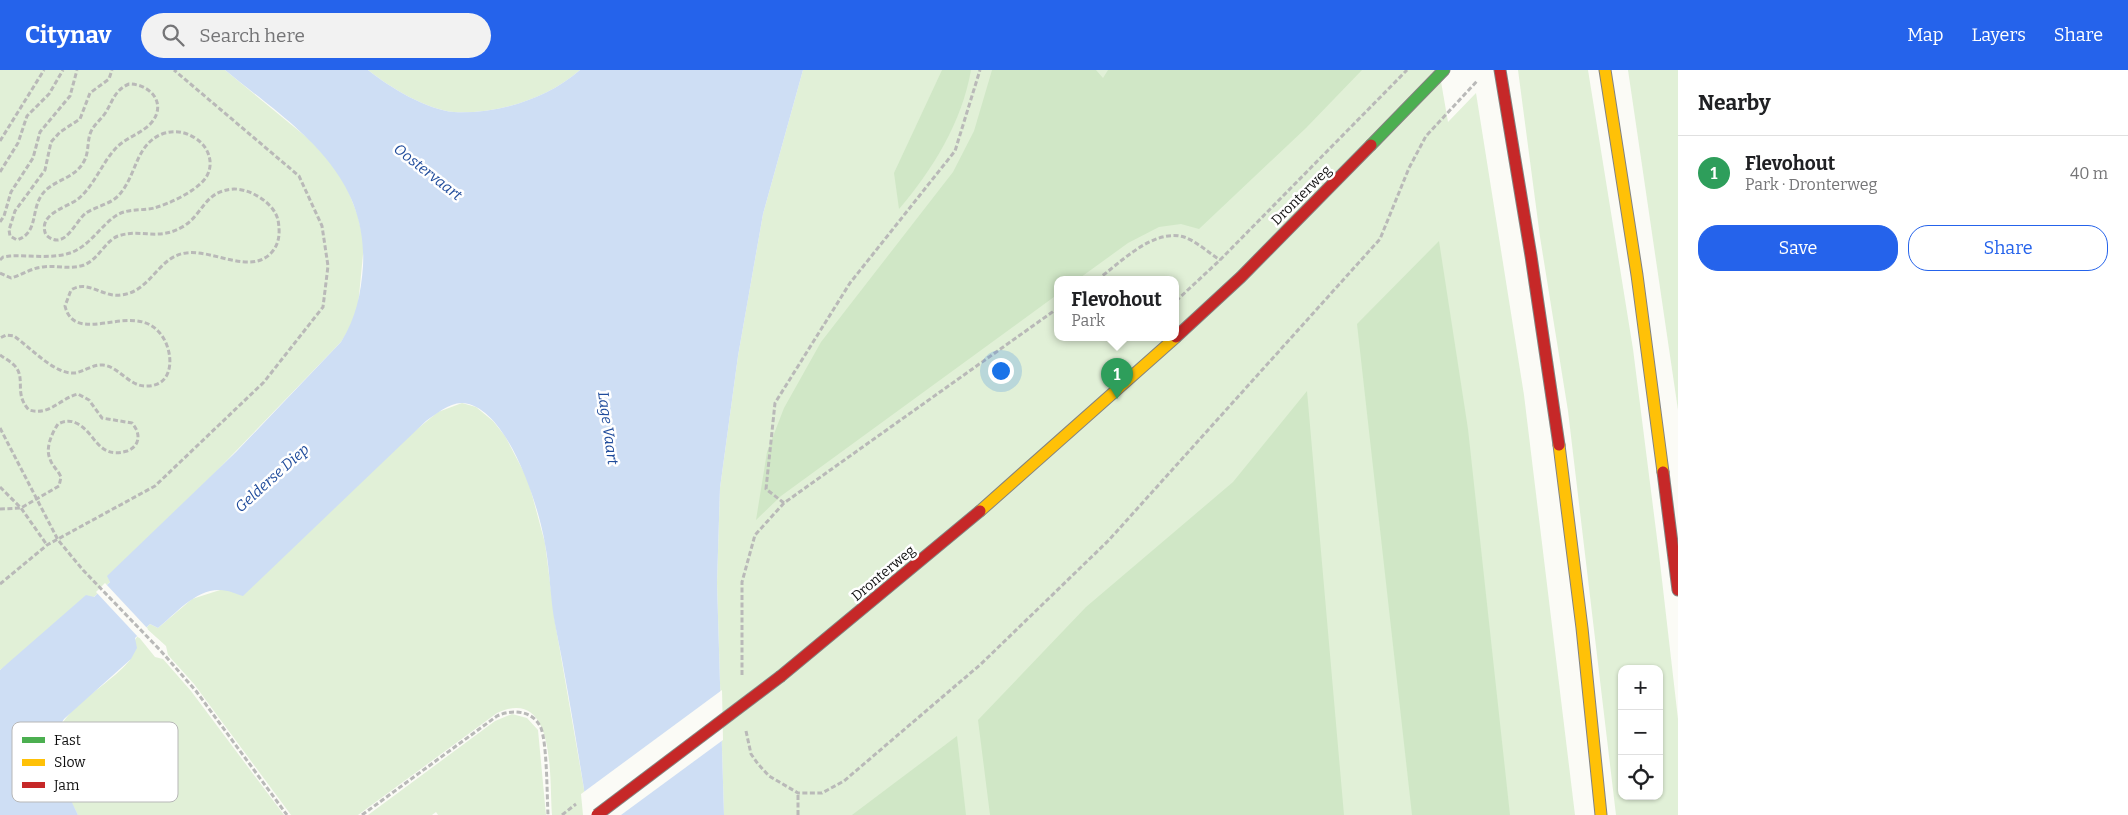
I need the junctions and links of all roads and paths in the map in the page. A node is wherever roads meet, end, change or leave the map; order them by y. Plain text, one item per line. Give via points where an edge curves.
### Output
1 (44, 70) edge
2 (63, 70) edge
3 (77, 70) edge
4 (112, 70) edge
5 (174, 70) edge
6 (980, 70) edge
7 (1407, 70) edge
8 (1444, 70) edge
9 (1500, 70) edge
10 (1605, 70) edge
11 (0, 141) edge
12 (0, 172) edge
13 (0, 222) edge
14 (0, 260) edge
15 (1220, 260) junction
16 (0, 273) edge
17 (1102, 276) edge
18 (1179, 299) edge
19 (1179, 333) edge
20 (0, 338) edge
21 (1171, 341) edge
22 (0, 355) edge
23 (0, 428) edge
24 (0, 487) edge
25 (37, 501) junction
26 (784, 503) dead end
27 (21, 508) junction
28 (0, 509) edge
29 (58, 540) junction
30 (47, 545) junction
31 (0, 584) edge
32 (1678, 590) edge
33 (798, 793) dead end
34 (287, 815) edge
35 (362, 815) edge
36 (548, 815) edge
37 (597, 815) edge
38 (798, 815) edge
39 (1601, 815) edge

1 - 11 path
2 - 12 path via 49,94 27,116 18,143
3 - 13 path via 66,104 40,132 33,158 10,192
4 - 14 path via 109,79 90,93 80,119 51,142 45,170 15,211 8,230 10,236 17,240 26,236 42,193 78,171 86,158 93,127 114,95 129,84 143,85 155,96 158,105 152,122 117,147 78,199 51,214 45,224 46,235 54,239 66,237 82,216 114,199 128,183 146,145 167,133 183,132 203,144 210,159 207,174 198,184 166,203 117,215 85,244 71,252 10,256
5 - 29 path via 299,176 322,226 328,266 323,307 264,382 155,486
6 - 26 path via 955,150 850,283 775,403 766,489
7 - 15 path
8 - 19 main road, Dronterweg via 1241,276
9 - 39 main road via 1546,350
10 - 32 main road via 1637,275
15 - 17 path via 1186,237 1170,234 1150,241
15 - 18 path
16 - 20 path via 11,278 43,266 74,268 83,265 98,256 117,237 135,234 158,236 178,229 191,220 211,197 235,189 254,194 267,203 277,215 280,227 274,250 259,261 249,263 208,253 183,253 167,261 133,292 112,295 83,286 71,290 65,306 77,322 93,325 132,319 159,331 169,346 170,362 168,372 156,384 139,386 108,366 100,365 78,372 59,371 14,336
21 - 37 main road, Dronterweg, bridge via 1020,478 900,579 781,676
22 - 25 path via 17,370 20,398 30,410 43,412 68,396 78,394 89,400 102,418 128,421 138,431 137,444 131,449 116,452 98,446 76,422 58,424 48,452 60,482
23 - 25 path
24 - 27 path
25 - 27 path
25 - 29 path
27 - 28 path
27 - 30 path
29 - 30 path
29 - 34 path via 196,691
30 - 31 path
33 - 38 path
35 - 36 path via 497,716 509,712 526,714 542,730

